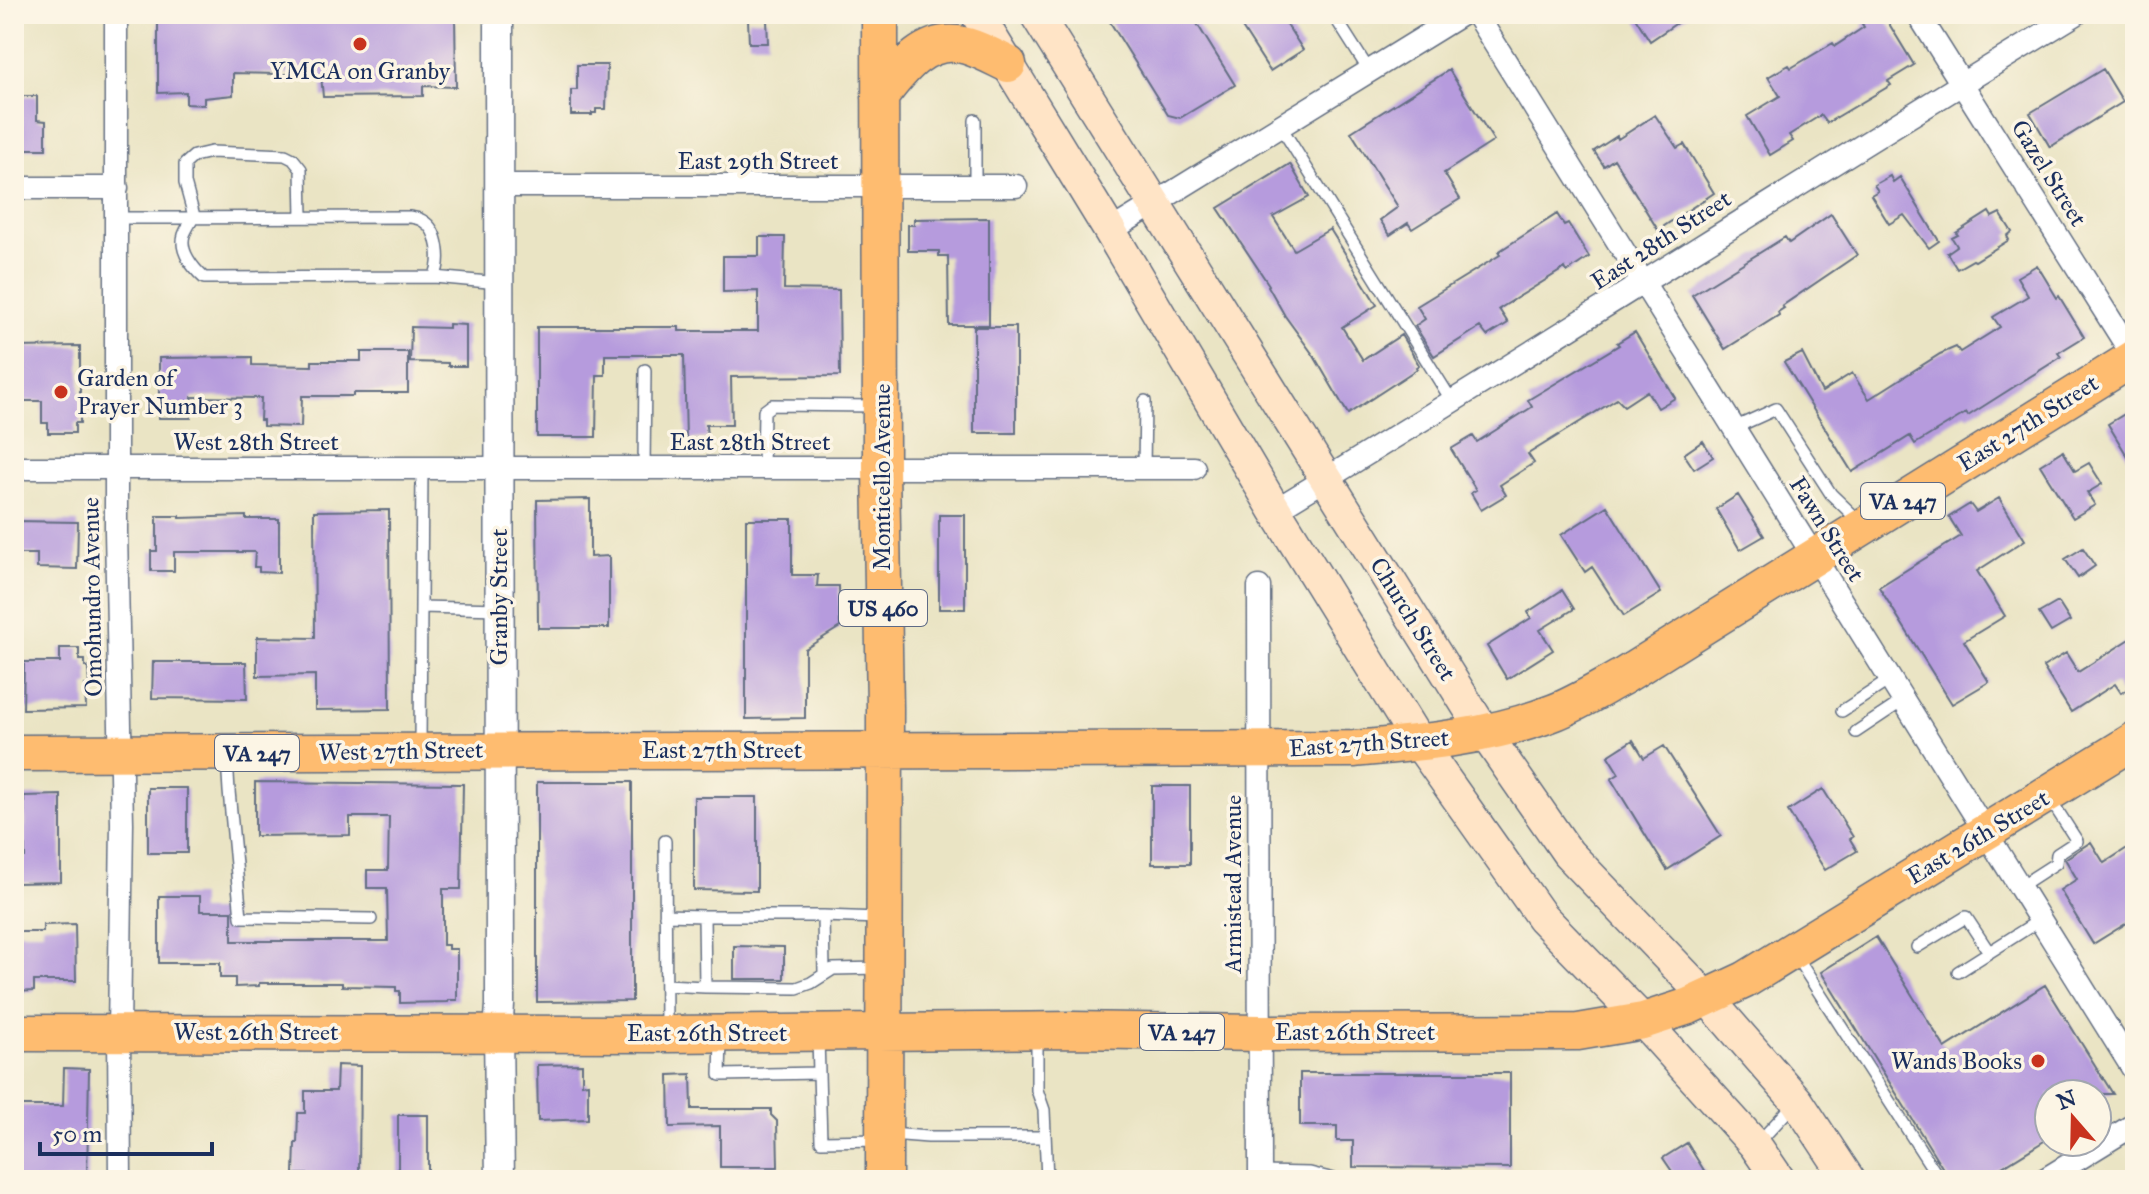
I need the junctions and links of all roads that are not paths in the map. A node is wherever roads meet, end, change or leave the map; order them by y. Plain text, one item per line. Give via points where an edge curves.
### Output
1 (116, 14) edge
2 (499, 14) edge
3 (880, 14) edge
4 (977, 14) edge
5 (1036, 14) edge
6 (1333, 14) edge
7 (1462, 14) edge
8 (1476, 14) edge
9 (1918, 14) edge
10 (2076, 14) edge
11 (1008, 64) junction
12 (1370, 72) junction
13 (1962, 83) junction
14 (880, 97) junction
15 (975, 120) dead end
16 (1281, 127) junction
17 (499, 186) junction
18 (881, 186) junction
19 (975, 186) junction
20 (1016, 186) dead end
21 (14, 188) edge
22 (117, 188) junction
23 (1155, 204) junction
24 (194, 216) junction
25 (302, 217) junction
26 (117, 218) junction
27 (1110, 231) junction
28 (434, 277) junction
29 (499, 283) junction
30 (1643, 283) junction
31 (2135, 358) edge
32 (645, 370) dead end
33 (1145, 401) dead end
34 (1452, 401) junction
35 (881, 406) junction
36 (1734, 428) junction
37 (881, 467) junction
38 (14, 468) edge
39 (117, 468) junction
40 (422, 468) junction
41 (499, 468) junction
42 (763, 468) junction
43 (1144, 468) junction
44 (1194, 468) dead end
45 (644, 469) junction
46 (1326, 479) junction
47 (1275, 510) junction
48 (1863, 526) junction
49 (1814, 556) junction
50 (1259, 587) dead end
51 (421, 607) junction
52 (499, 609) junction
53 (1891, 679) junction
54 (1904, 700) junction
55 (1842, 711) dead end
56 (1484, 732) junction
57 (1856, 732) dead end
58 (2135, 740) edge
59 (1419, 743) junction
60 (500, 750) junction
61 (885, 750) junction
62 (1258, 750) junction
63 (420, 751) junction
64 (121, 752) junction
65 (14, 753) edge
66 (227, 753) junction
67 (2047, 795) junction
68 (1986, 833) junction
69 (665, 841) dead end
70 (2019, 887) junction
71 (665, 915) junction
72 (704, 916) junction
73 (823, 916) junction
74 (371, 919) dead end
75 (883, 919) junction
76 (2040, 920) junction
77 (1917, 947) dead end
78 (1792, 951) junction
79 (1989, 952) junction
80 (884, 968) junction
81 (1958, 972) dead end
82 (824, 973) junction
83 (666, 985) junction
84 (705, 987) junction
85 (1708, 999) junction
86 (1643, 1021) junction
87 (1037, 1031) junction
88 (119, 1032) junction
89 (498, 1032) junction
90 (885, 1032) junction
91 (14, 1033) edge
92 (721, 1033) junction
93 (818, 1033) junction
94 (1259, 1033) junction
95 (666, 1034) junction
96 (2135, 1072) edge
97 (819, 1073) junction
98 (1797, 1101) junction
99 (2135, 1124) edge
100 (885, 1137) junction
101 (1045, 1137) junction
102 (1755, 1145) junction
103 (1260, 1176) edge
104 (120, 1180) edge
105 (500, 1180) edge
106 (884, 1180) edge
107 (1047, 1180) edge
108 (1338, 1180) edge
109 (1779, 1180) edge
110 (1849, 1180) edge
111 (1940, 1180) edge
112 (2044, 1180) edge

1 - 22 street, Omohundro Avenue
2 - 17 street, Granby Street
3 - 14 main road, Monticello Avenue / US 460
4 - 11 main road
5 - 23 main road, Church Street
6 - 12 lane
7 - 12 street
8 - 30 street, Fawn Street
9 - 13 street, Gazel Street
10 - 13 street, East 28th Street
11 - 14 main road via 966,45 932,47 907,63
11 - 27 main road
12 - 16 street
13 - 30 street, East 28th Street
13 - 31 street, Gazel Street
14 - 18 main road, Monticello Avenue / US 460
15 - 19 lane
16 - 23 street
16 - 34 lane
17 - 18 street, East 29th Street
17 - 29 street, Granby Street
18 - 19 street, East 29th Street
18 - 35 main road, Monticello Avenue / US 460
19 - 20 street, East 29th Street
21 - 22 street
22 - 26 street, Omohundro Avenue
23 - 27 street
23 - 46 main road, Church Street
24 - 25 lane
24 - 25 lane via 185,164 211,152 293,159 301,169
24 - 26 lane
24 - 28 lane via 183,245 204,278
25 - 28 lane via 425,221 438,251
26 - 39 street, Omohundro Avenue
27 - 47 main road
28 - 29 lane
29 - 41 street, Granby Street
30 - 34 street, East 28th Street
30 - 36 street, Fawn Street
31 - 48 main road, East 27th Street / VA 247
32 - 45 lane
33 - 43 lane
34 - 46 street, East 28th Street
35 - 37 main road, Monticello Avenue / US 460
35 - 42 lane via 772,405 764,411
36 - 48 lane via 1776,409 1831,494
36 - 49 street, Fawn Street
37 - 42 street, East 28th Street
37 - 43 street, East 28th Street
37 - 61 main road, Monticello Avenue / US 460
38 - 39 street, West 28th Street
39 - 40 street, West 28th Street
39 - 64 street, Omohundro Avenue
40 - 41 street, West 28th Street
40 - 51 lane
41 - 45 street, East 28th Street
41 - 52 street, Granby Street
42 - 45 street, East 28th Street
43 - 44 street, East 28th Street
46 - 47 street, East 28th Street
46 - 56 main road, Church Street
47 - 59 main road
48 - 49 main road, East 27th Street / VA 247
49 - 53 street, Fawn Street
49 - 56 main road, East 27th Street / VA 247 via 1622,677 1558,711
50 - 62 street, Armistead Avenue
51 - 52 lane
51 - 63 lane
52 - 60 street, Granby Street
53 - 54 street, Fawn Street
53 - 55 lane
54 - 57 lane
54 - 68 street, Fawn Street
56 - 59 main road, East 27th Street / VA 247
56 - 85 main road, Church Street via 1568,853
58 - 67 main road, East 26th Street / VA 247
59 - 62 main road, East 27th Street / VA 247
59 - 86 main road via 1542,917
60 - 61 main road, East 27th Street / VA 247
60 - 63 main road, West 27th Street / VA 247
60 - 89 street, Granby Street
61 - 62 main road, East 27th Street / VA 247
61 - 75 main road, Monticello Avenue / US 460
62 - 94 street, Armistead Avenue
63 - 66 main road, West 27th Street / VA 247
64 - 65 main road, West 27th Street / VA 247
64 - 66 main road, West 27th Street / VA 247
64 - 88 street, Omohundro Avenue
66 - 74 lane via 241,917
67 - 68 main road, East 26th Street / VA 247
67 - 70 lane via 2077,841 2057,854 2056,863
68 - 70 street, Fawn Street
68 - 78 main road, East 26th Street / VA 247
69 - 71 lane
70 - 76 street, Fawn Street
71 - 72 lane
71 - 83 lane
72 - 73 lane
72 - 84 lane
73 - 75 lane
73 - 82 lane
75 - 80 main road, Monticello Avenue / US 460
76 - 79 lane
76 - 96 street, Fawn Street
77 - 79 lane via 1966,917
78 - 85 main road, East 26th Street / VA 247
78 - 111 lane
79 - 81 lane
80 - 82 lane
80 - 90 main road, Monticello Avenue / US 460
82 - 84 lane via 797,988
83 - 84 lane
83 - 95 lane
85 - 86 main road, East 26th Street / VA 247
85 - 98 main road, Church Street
86 - 94 main road, East 26th Street / VA 247 via 1578,1032
86 - 102 main road
87 - 90 main road, East 26th Street / VA 247
87 - 94 main road, East 26th Street / VA 247
87 - 101 lane via 1037,1090
88 - 89 main road, West 26th Street / VA 247
88 - 91 main road, West 26th Street / VA 247
88 - 104 street, Omohundro Avenue
89 - 95 main road, East 26th Street / VA 247
89 - 105 street, Granby Street
90 - 93 main road, East 26th Street / VA 247
90 - 100 main road, Monticello Avenue / US 460
92 - 93 main road, East 26th Street / VA 247
92 - 95 main road, East 26th Street / VA 247
92 - 97 lane via 720,1075
93 - 97 lane
94 - 103 street, Armistead Avenue
97 - 100 lane via 821,1141
98 - 102 lane
98 - 110 main road, Church Street
99 - 112 street
100 - 101 lane
100 - 106 main road, Monticello Avenue / US 460
101 - 107 lane
102 - 109 main road
103 - 108 lane via 1310,1173

